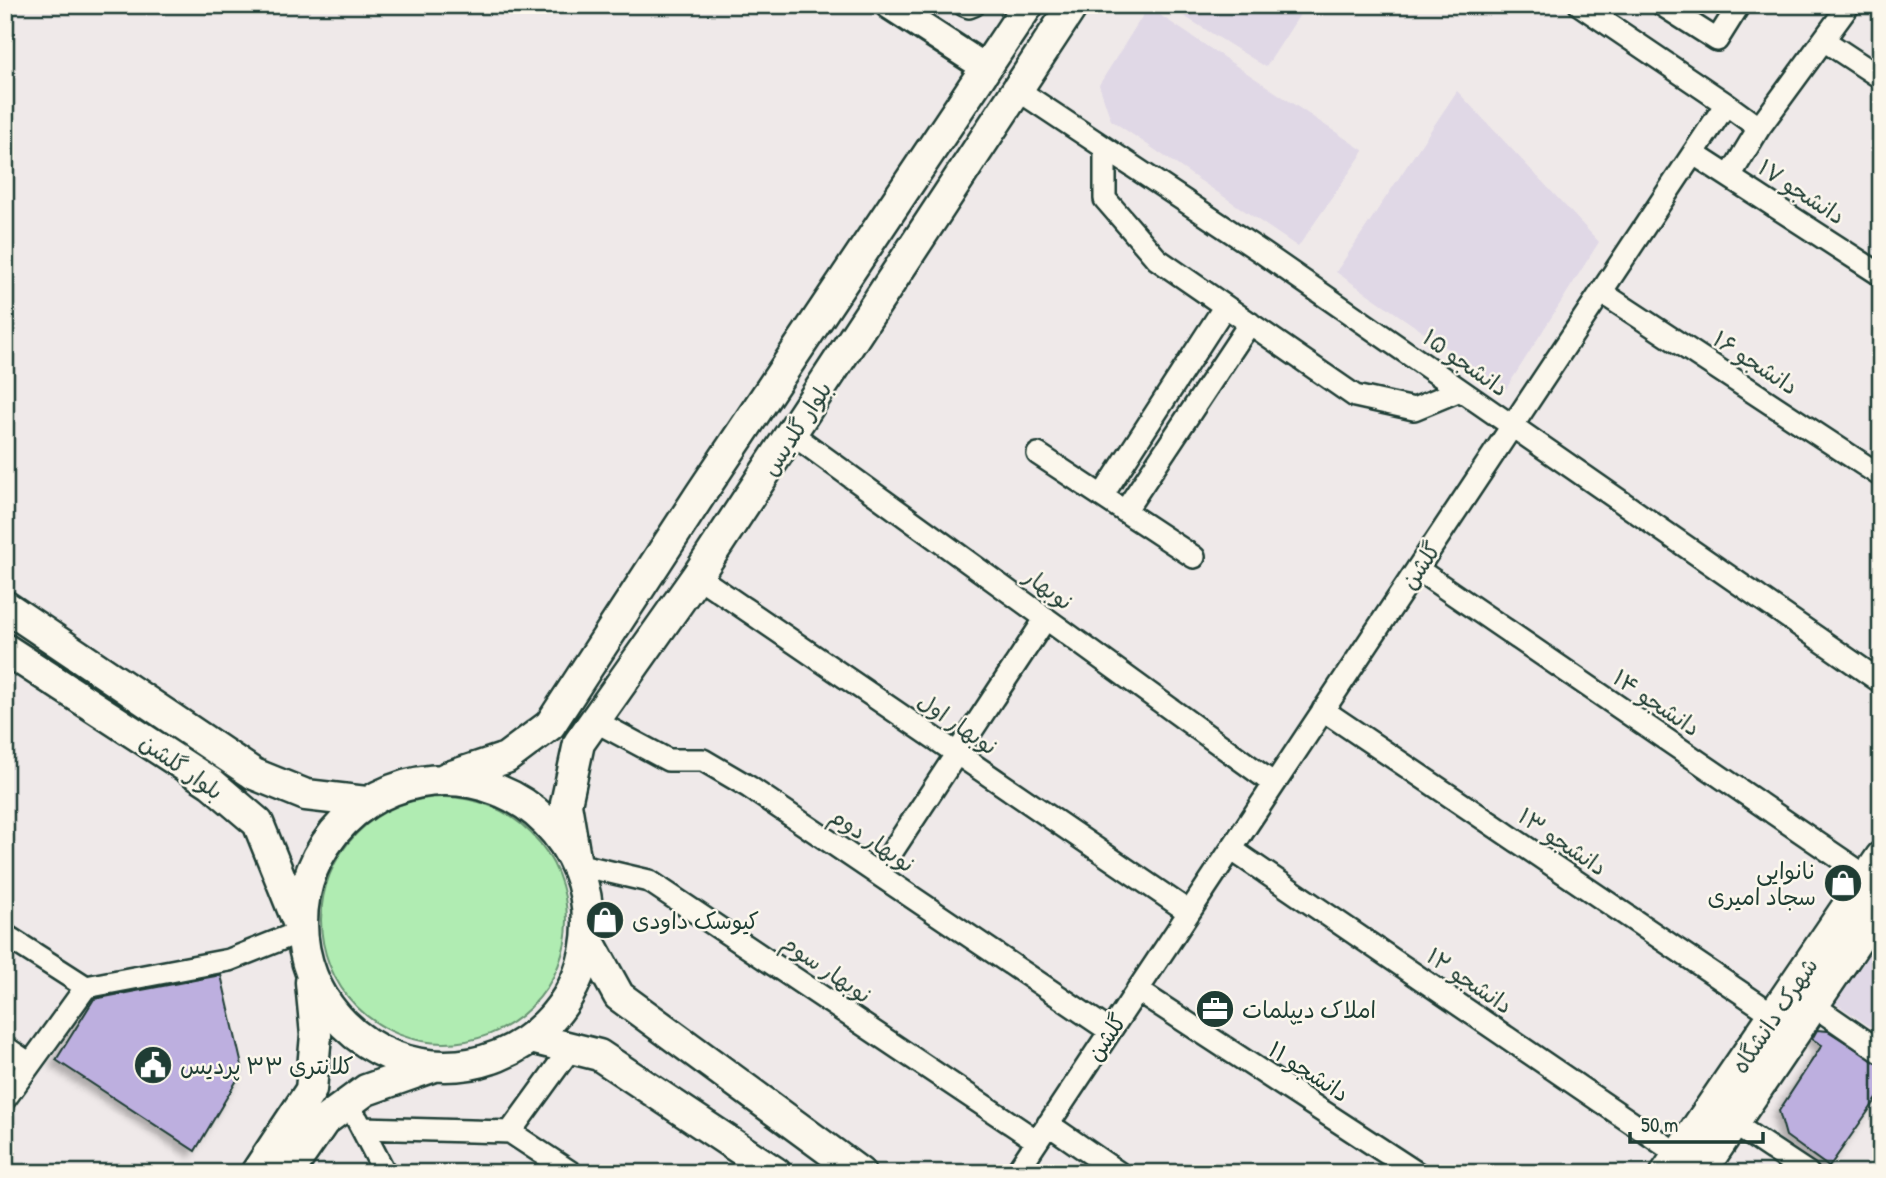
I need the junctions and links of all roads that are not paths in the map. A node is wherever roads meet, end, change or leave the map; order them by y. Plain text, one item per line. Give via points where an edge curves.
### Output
1 (889, 5) edge
2 (964, 5) edge
3 (974, 5) edge
4 (1028, 5) edge
5 (1073, 5) edge
6 (1580, 5) edge
7 (1662, 5) edge
8 (1739, 5) edge
9 (1849, 5) edge
10 (1825, 41) junction
11 (986, 68) junction
12 (1881, 78) edge
13 (1018, 90) junction
14 (1726, 104) junction
15 (1759, 128) junction
16 (1105, 148) junction
17 (1694, 153) junction
18 (1730, 176) junction
19 (1881, 275) edge
20 (1601, 292) junction
21 (1225, 306) junction
22 (1250, 323) junction
23 (776, 381) junction
24 (1460, 390) junction
25 (810, 406) junction
26 (1512, 426) junction
27 (792, 434) junction
28 (1038, 454) dead end
29 (1881, 476) edge
30 (1102, 496) junction
31 (1125, 512) junction
32 (1194, 557) dead end
33 (1417, 569) junction
34 (697, 576) junction
35 (5, 606) edge
36 (1046, 618) junction
37 (5, 649) edge
38 (1881, 682) edge
39 (1323, 710) junction
40 (595, 721) junction
41 (957, 753) junction
42 (446, 779) junction
43 (1274, 785) junction
44 (366, 802) junction
45 (1231, 849) junction
46 (576, 864) junction
47 (1874, 867) edge
48 (878, 873) junction
49 (1881, 905) edge
50 (1189, 912) junction
51 (302, 931) junction
52 (5, 935) edge
53 (588, 940) junction
54 (310, 972) junction
55 (86, 988) junction
56 (1137, 990) junction
57 (1813, 1005) junction
58 (1774, 1015) junction
59 (1110, 1031) junction
60 (531, 1038) junction
61 (5, 1047) edge
62 (571, 1048) junction
63 (1881, 1052) edge
64 (30, 1064) junction
65 (434, 1066) junction
66 (5, 1099) edge
67 (355, 1116) junction
68 (1722, 1116) junction
69 (510, 1132) junction
70 (1043, 1132) junction
71 (1682, 1167) edge
72 (256, 1173) edge
73 (288, 1173) edge
74 (385, 1173) edge
75 (572, 1173) edge
76 (776, 1173) edge
77 (860, 1173) edge
78 (1016, 1173) edge
79 (1119, 1173) edge
80 (1417, 1173) edge
81 (1808, 1173) edge

1 - 11 street
2 - 3 street
4 - 11 main road, بلوار گلدیس
5 - 13 main road, بلوار گلدیس
6 - 14 street
7 - 8 street via 1717,40
9 - 10 street
10 - 12 street
10 - 15 street
11 - 13 main road
11 - 23 main road, بلوار گلدیس
13 - 16 street, دانشجو ۱۵
13 - 25 main road, بلوار گلدیس
14 - 15 street
14 - 17 street, گلشن
15 - 18 street
16 - 21 street via 1105,199 1157,259
16 - 24 street, دانشجو ۱۵
17 - 18 street, دانشجو ۱۷
17 - 20 street, گلشن
18 - 19 street, دانشجو ۱۷
20 - 26 street, گلشن
20 - 29 street, دانشجو ۱۶
21 - 22 street
21 - 30 street
22 - 24 street via 1355,396 1414,409
22 - 31 street
23 - 25 main road
23 - 42 main road, بلوار گلدیس via 550,725 506,758
24 - 26 street, دانشجو ۱۵
25 - 27 main road, بلوار گلدیس
26 - 33 street, گلشن
26 - 38 street, دانشجو ۱۵
27 - 34 main road, بلوار گلدیس
27 - 36 street, نوبهار
28 - 30 street
30 - 31 street
31 - 32 street
33 - 39 street, گلشن
33 - 47 street, دانشجو ۱۴
34 - 40 main road, بلوار گلدیس
34 - 41 street, نوبهار اول
35 - 44 main road, بلوار گلشن via 254,774 306,795
36 - 41 street
36 - 43 street, نوبهار
37 - 51 main road, بلوار گلشن via 211,783 258,823
39 - 43 street, گلشن
39 - 58 street, دانشجو ۱۳
40 - 46 main road, بلوار گلدیس via 579,743 566,804
40 - 48 street, نوبهار دوم via 668,760 703,760
41 - 48 street
41 - 50 street, نوبهار اول
42 - 44 main road via 404,785
42 - 46 main road via 486,785 523,802 554,829
43 - 45 street, گلشن
44 - 51 main road via 337,827 316,858 304,894
45 - 50 street, گلشن
45 - 71 street, دانشجو ۱۲
46 - 53 main road via 587,901
46 - 70 street, نوبهار سوم via 649,881
47 - 58 main road, شهرک دانشگاه
48 - 59 street, نوبهار دوم
49 - 57 main road, شهرک دانشگاه
50 - 56 street, گلشن
51 - 54 main road
51 - 55 street via 229,960
52 - 55 street
53 - 60 main road via 579,977 559,1011
53 - 77 main road via 619,996
54 - 65 main road via 330,1008 358,1037 395,1057
54 - 72 main road via 316,1035 311,1090
55 - 64 street
56 - 59 street, گلشن
56 - 80 street, دانشجو ۱۱
57 - 63 street
57 - 68 main road, شهرک دانشگاه
58 - 68 main road, شهرک دانشگاه
59 - 70 street, گلشن
60 - 62 main road
60 - 65 main road via 491,1059
61 - 64 street
62 - 69 street
62 - 76 main road via 599,1055
64 - 66 street
65 - 67 main road via 366,1090
67 - 69 street
67 - 73 main road via 324,1121
67 - 74 street
68 - 71 main road, شهرک دانشگاه
68 - 81 street
69 - 75 street
70 - 78 street, گلشن
70 - 79 street, نوبهار سوم

